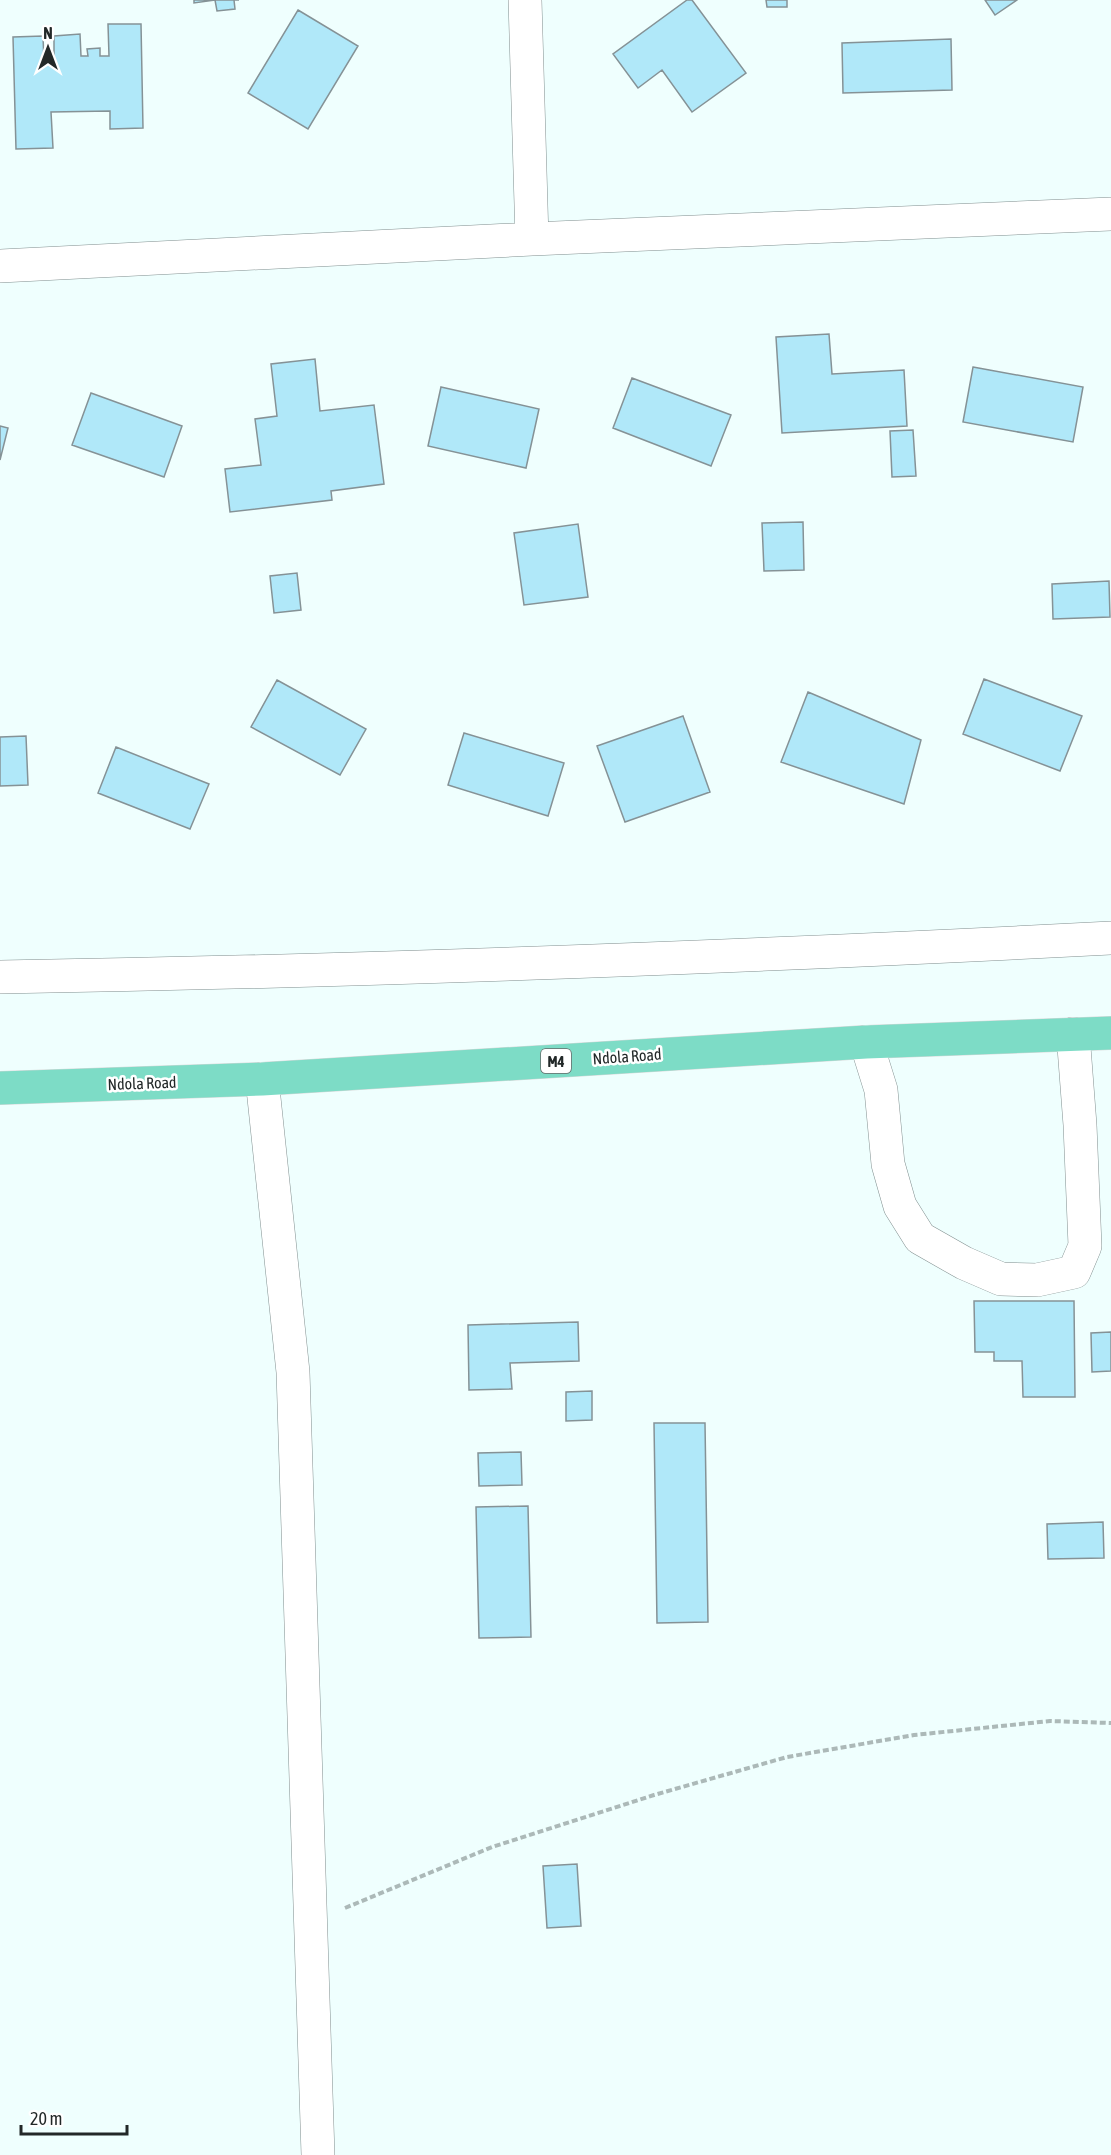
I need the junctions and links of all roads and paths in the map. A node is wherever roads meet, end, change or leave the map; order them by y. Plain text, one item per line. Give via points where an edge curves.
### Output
1 (525, 0) edge
2 (1111, 214) edge
3 (532, 239) junction
4 (0, 266) edge
5 (1111, 938) edge
6 (0, 977) edge
7 (1111, 1033) edge
8 (1073, 1034) junction
9 (866, 1042) junction
10 (262, 1078) junction
11 (0, 1088) edge
12 (1111, 1723) edge
13 (310, 1922) junction
14 (318, 2155) edge

1 - 3 street
2 - 3 street
3 - 4 street
5 - 6 street via 208,974
7 - 8 main road, Ndola Road / M4
8 - 9 main road, Ndola Road / M4
8 - 9 street via 1084,1246 1074,1272 1037,1280 1001,1279 920,1238 900,1206 888,1164 881,1090
9 - 10 main road, Ndola Road / M4
10 - 11 main road, Ndola Road / M4
10 - 13 street via 293,1372
12 - 13 path via 1050,1721 925,1733 787,1757 492,1847
13 - 14 street

